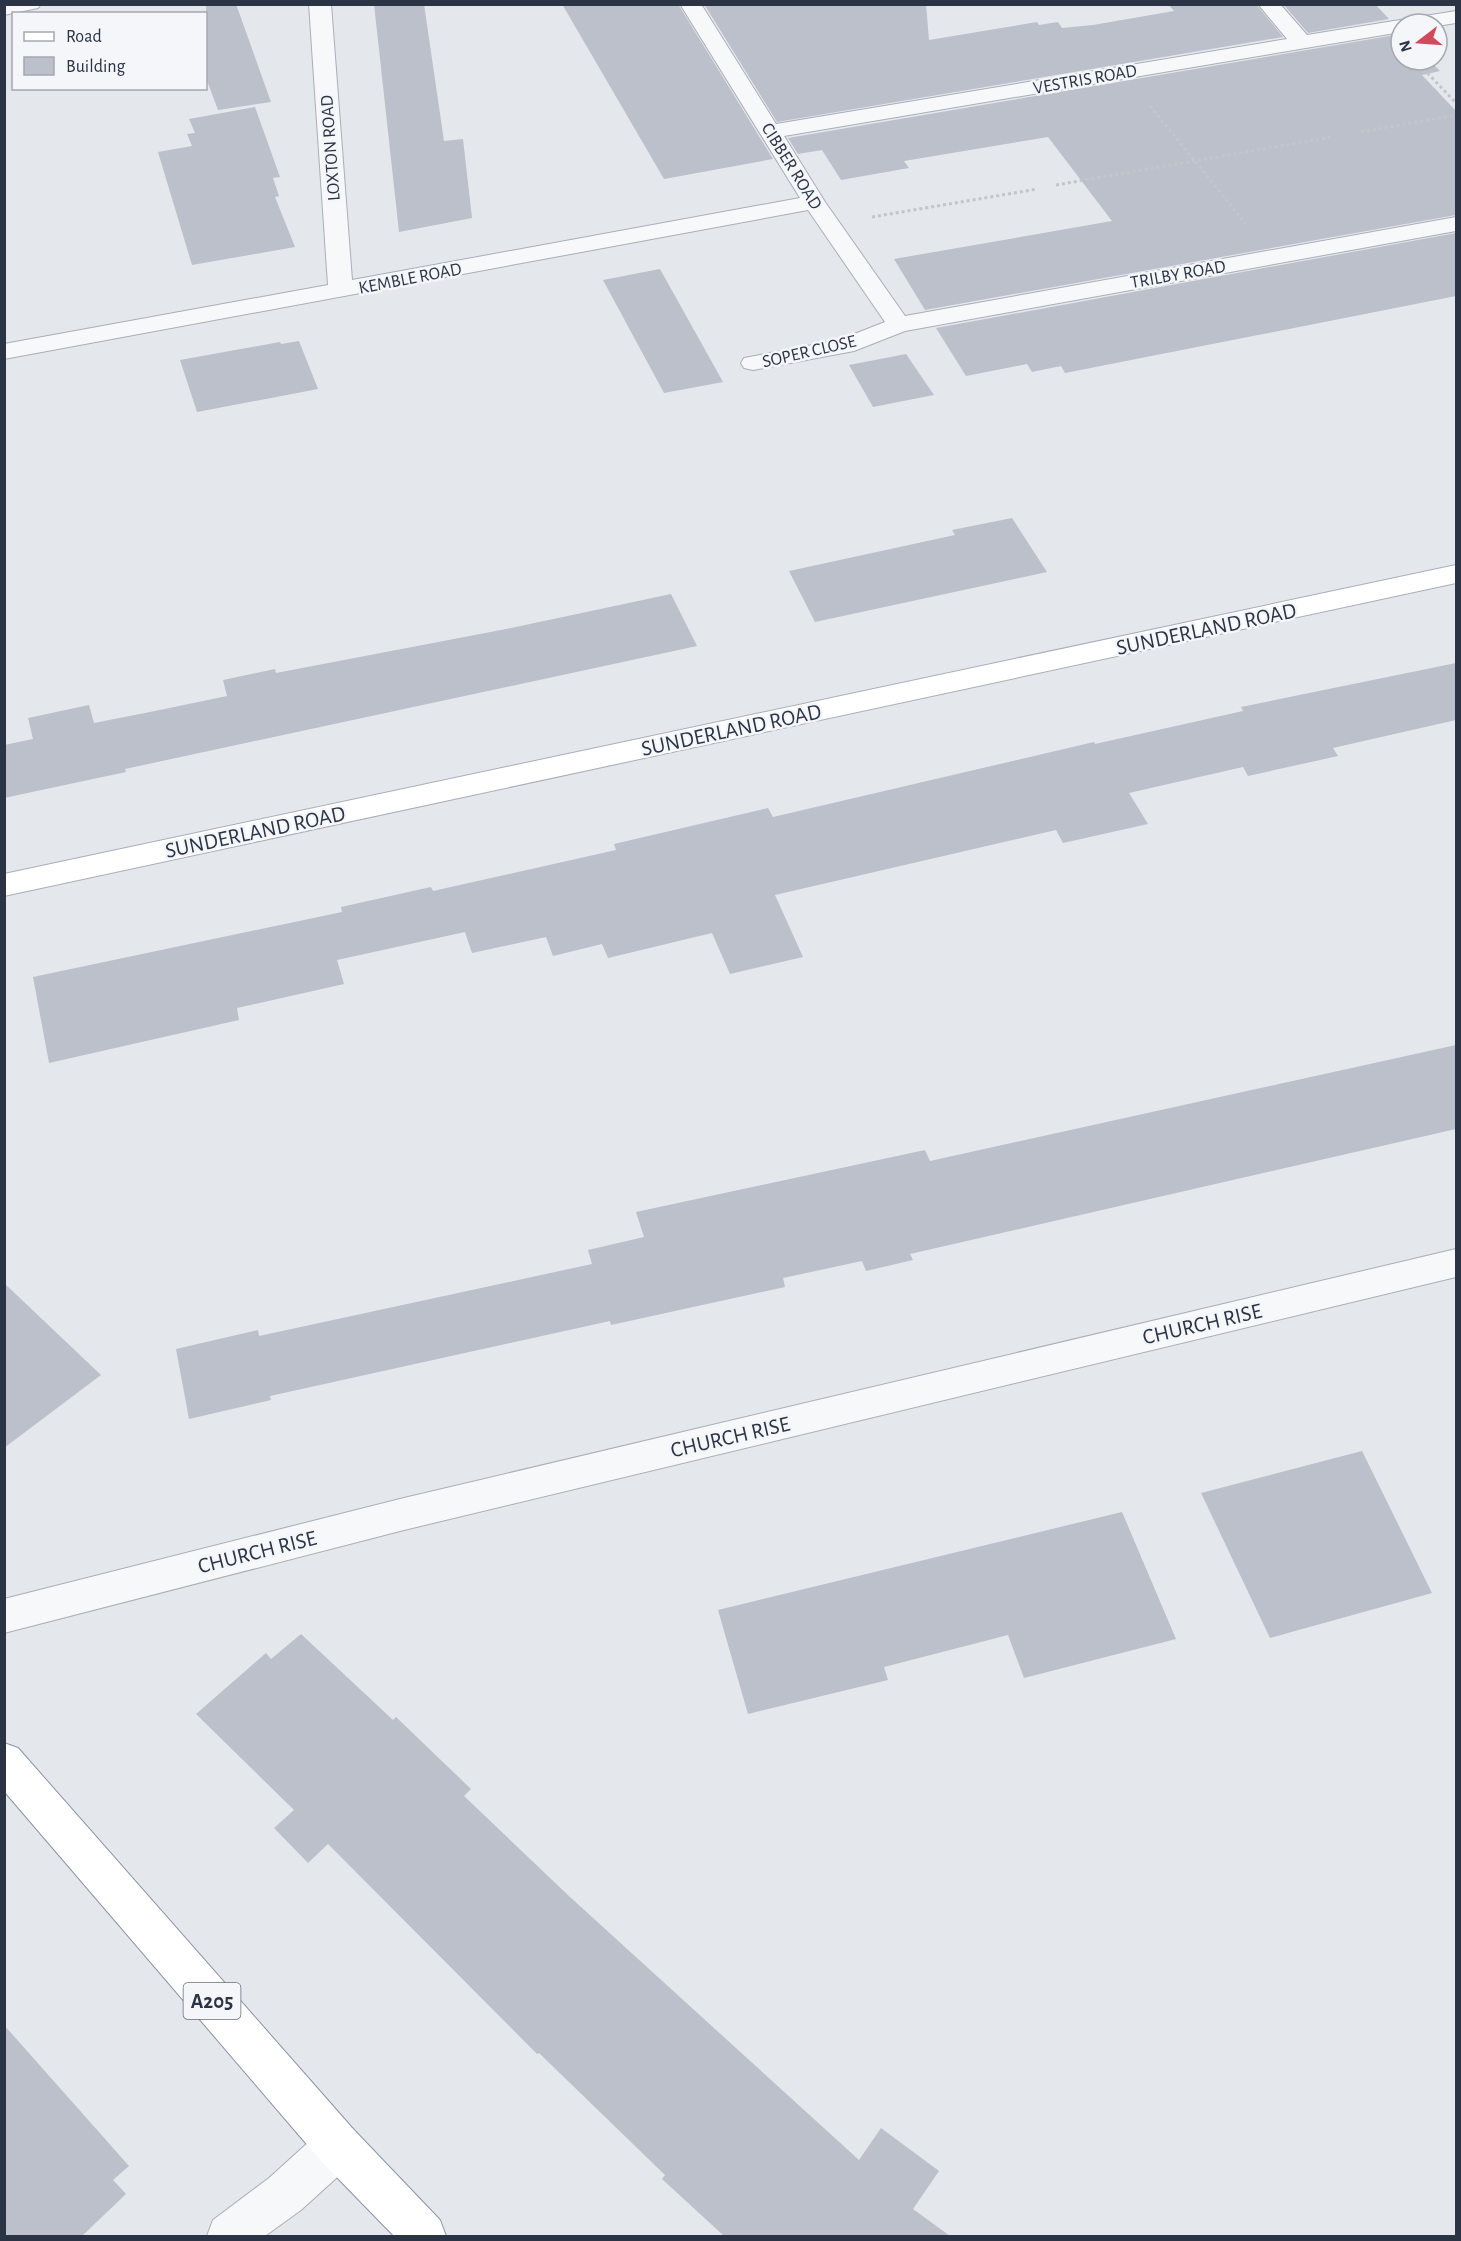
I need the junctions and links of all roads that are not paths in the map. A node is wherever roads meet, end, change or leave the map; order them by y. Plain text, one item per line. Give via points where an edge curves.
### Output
1 (31, 4) edge
2 (320, 4) edge
3 (690, 4) edge
4 (1268, 4) edge
5 (4, 9) edge
6 (1389, 28) edge
7 (1301, 42) junction
8 (770, 132) junction
9 (814, 202) junction
10 (1456, 224) edge
11 (341, 291) junction
12 (899, 325) junction
13 (4, 352) edge
14 (753, 363) dead end
15 (1456, 574) edge
16 (4, 885) edge
17 (1456, 1263) edge
18 (4, 1616) edge
19 (4, 1761) edge
20 (338, 2146) junction
21 (229, 2236) edge
22 (424, 2236) edge

1 - 5 street
2 - 11 street, LOXTON ROAD
3 - 8 street, CIBBER ROAD
4 - 7 street
6 - 7 street, VESTRIS ROAD
7 - 8 street, VESTRIS ROAD
8 - 9 street, CIBBER ROAD
9 - 11 street, KEMBLE ROAD
9 - 12 street, CIBBER ROAD
10 - 12 street, TRILBY ROAD
11 - 13 street, KEMBLE ROAD
12 - 14 street, SOPER CLOSE via 845,346
15 - 16 main road, SUNDERLAND ROAD
17 - 18 street, CHURCH RISE via 404,1514
19 - 20 main road, A205
20 - 21 street via 285,2194
20 - 22 main road, A205

